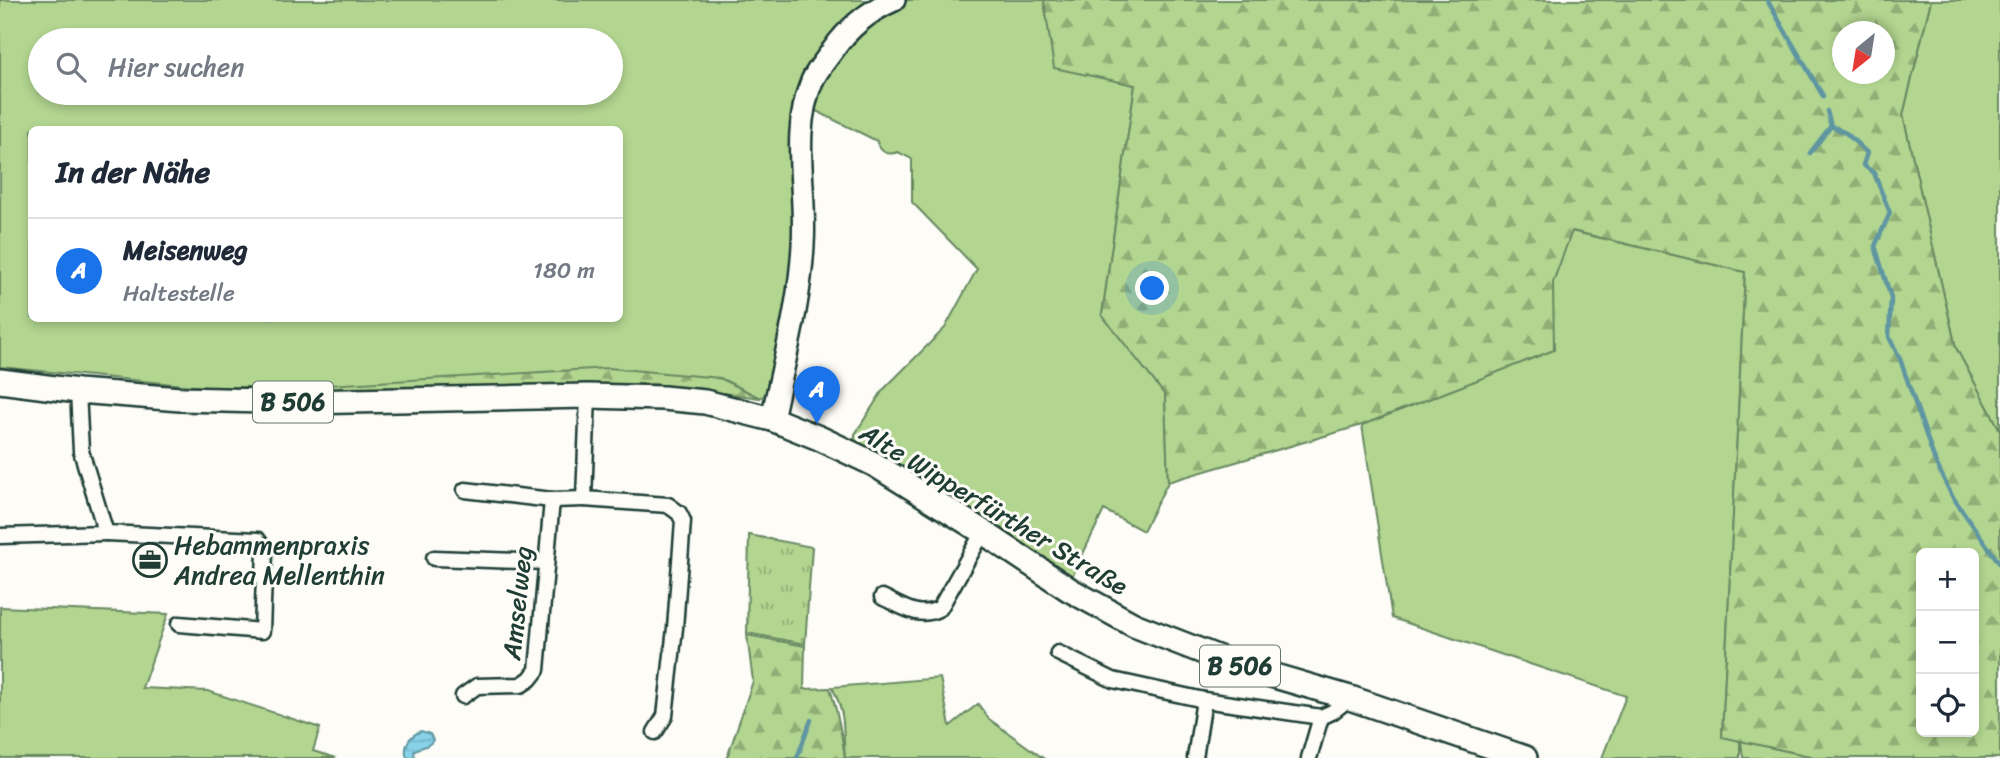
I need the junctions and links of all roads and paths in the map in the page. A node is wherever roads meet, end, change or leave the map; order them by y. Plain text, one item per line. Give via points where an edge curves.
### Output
1 (894, 0) edge
2 (0, 381) edge
3 (78, 391) junction
4 (588, 396) junction
5 (772, 419) junction
6 (465, 490) dead end
7 (584, 499) junction
8 (552, 500) junction
9 (106, 533) junction
10 (982, 533) junction
11 (0, 536) edge
12 (433, 558) dead end
13 (546, 562) junction
14 (882, 597) dead end
15 (179, 624) dead end
16 (1058, 653) dead end
17 (463, 696) dead end
18 (1350, 698) junction
19 (1204, 700) junction
20 (1321, 717) junction
21 (655, 732) dead end
22 (1195, 758) edge
23 (1308, 758) edge
24 (1524, 758) edge

1 - 5 street via 875,8 844,35 813,78 804,107 799,155 804,243
2 - 3 main road, Alte Wipperfürther Straße / B 506
3 - 4 main road, Alte Wipperfürther Straße / B 506 via 180,400 304,402
3 - 9 street via 81,451
4 - 5 main road, Alte Wipperfürther Straße / B 506 via 705,402
4 - 7 street
5 - 10 main road, Alte Wipperfürther Straße / B 506 via 874,464
6 - 8 street
7 - 8 street
7 - 21 street via 668,505 682,521 665,716
8 - 13 street, Amselweg
9 - 11 street
9 - 15 street via 258,540 265,550 262,631
10 - 14 street via 940,608 930,614 917,613
10 - 18 main road, Alte Wipperfürther Straße / B 506 via 1134,625 1237,665
12 - 13 street
13 - 17 street, Amselweg via 537,670 521,685 477,686
16 - 19 street via 1113,680
18 - 20 street
18 - 24 main road, Alte Wipperfürther Straße / B 506
19 - 20 street
19 - 22 street
20 - 23 street

